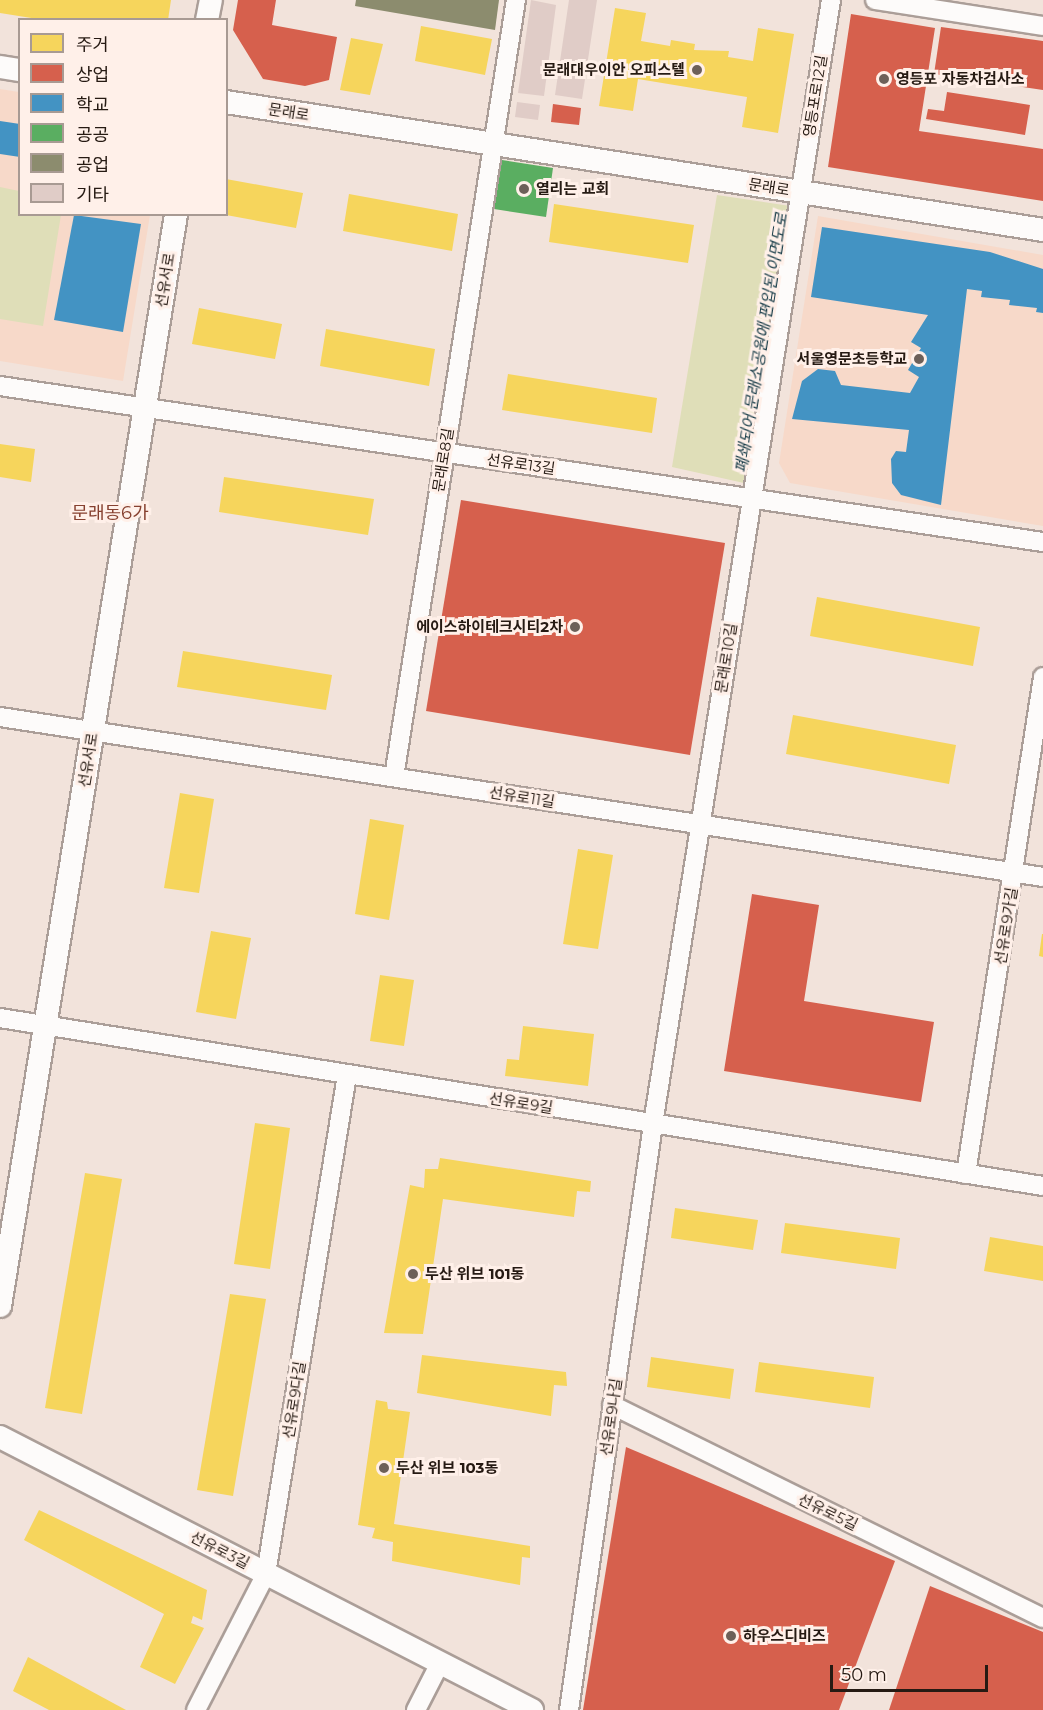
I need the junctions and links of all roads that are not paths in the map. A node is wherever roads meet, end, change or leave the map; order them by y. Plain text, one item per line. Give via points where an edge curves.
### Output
1 (211, 0) edge
2 (516, 0) edge
3 (831, 0) edge
4 (875, 0) edge
5 (207, 18) edge
6 (1043, 26) edge
7 (0, 67) edge
8 (18, 70) edge
9 (228, 102) edge
10 (495, 143) junction
11 (800, 192) junction
12 (176, 216) edge
13 (1043, 230) edge
14 (0, 386) edge
15 (145, 408) junction
16 (444, 452) junction
17 (752, 498) junction
18 (1043, 542) edge
19 (1043, 677) edge
20 (0, 717) edge
21 (93, 731) junction
22 (394, 777) junction
23 (700, 825) junction
24 (1014, 873) junction
25 (1043, 878) edge
26 (0, 1018) edge
27 (45, 1026) junction
28 (347, 1075) junction
29 (653, 1124) junction
30 (966, 1174) junction
31 (1043, 1186) edge
32 (0, 1306) edge
33 (612, 1406) junction
34 (0, 1437) edge
35 (266, 1574) junction
36 (1043, 1618) edge
37 (440, 1663) junction
38 (196, 1710) edge
39 (416, 1710) edge
40 (532, 1710) edge
41 (569, 1710) edge

1 - 5 street
2 - 10 street
3 - 11 street, 영등포로12길
4 - 6 street
7 - 8 street
9 - 10 street, 문래로
10 - 11 street, 문래로
10 - 16 street, 문래로8길
11 - 13 street, 문래로
11 - 17 street, 문래로10길
12 - 15 street, 선유서로
14 - 15 street, 선유로13길
15 - 16 street, 선유로13길
15 - 21 street, 선유서로
16 - 17 street, 선유로13길
16 - 22 street, 문래로8길
17 - 18 street, 선유로13길
17 - 23 street, 문래로10길
19 - 24 street, 선유로9가길
20 - 21 street, 선유로11길
21 - 22 street, 선유로11길
21 - 27 street, 선유서로
22 - 23 street, 선유로11길
23 - 24 street, 선유로11길
23 - 29 street, 문래로10길
24 - 25 street, 선유로11길
24 - 30 street, 선유로9가길
26 - 27 street, 선유로9길
27 - 28 street, 선유로9길
27 - 32 street, 선유서로
28 - 29 street, 선유로9길
28 - 35 street, 선유로9다길
29 - 30 street, 선유로9길
29 - 33 street, 선유로9나길
30 - 31 street, 선유로9길
33 - 36 street, 선유로5길
33 - 41 street, 선유로9나길
34 - 35 street, 선유로3길
35 - 37 street, 선유로3길
35 - 38 street, 선유로9다길
37 - 39 street
37 - 40 street, 선유로3길

